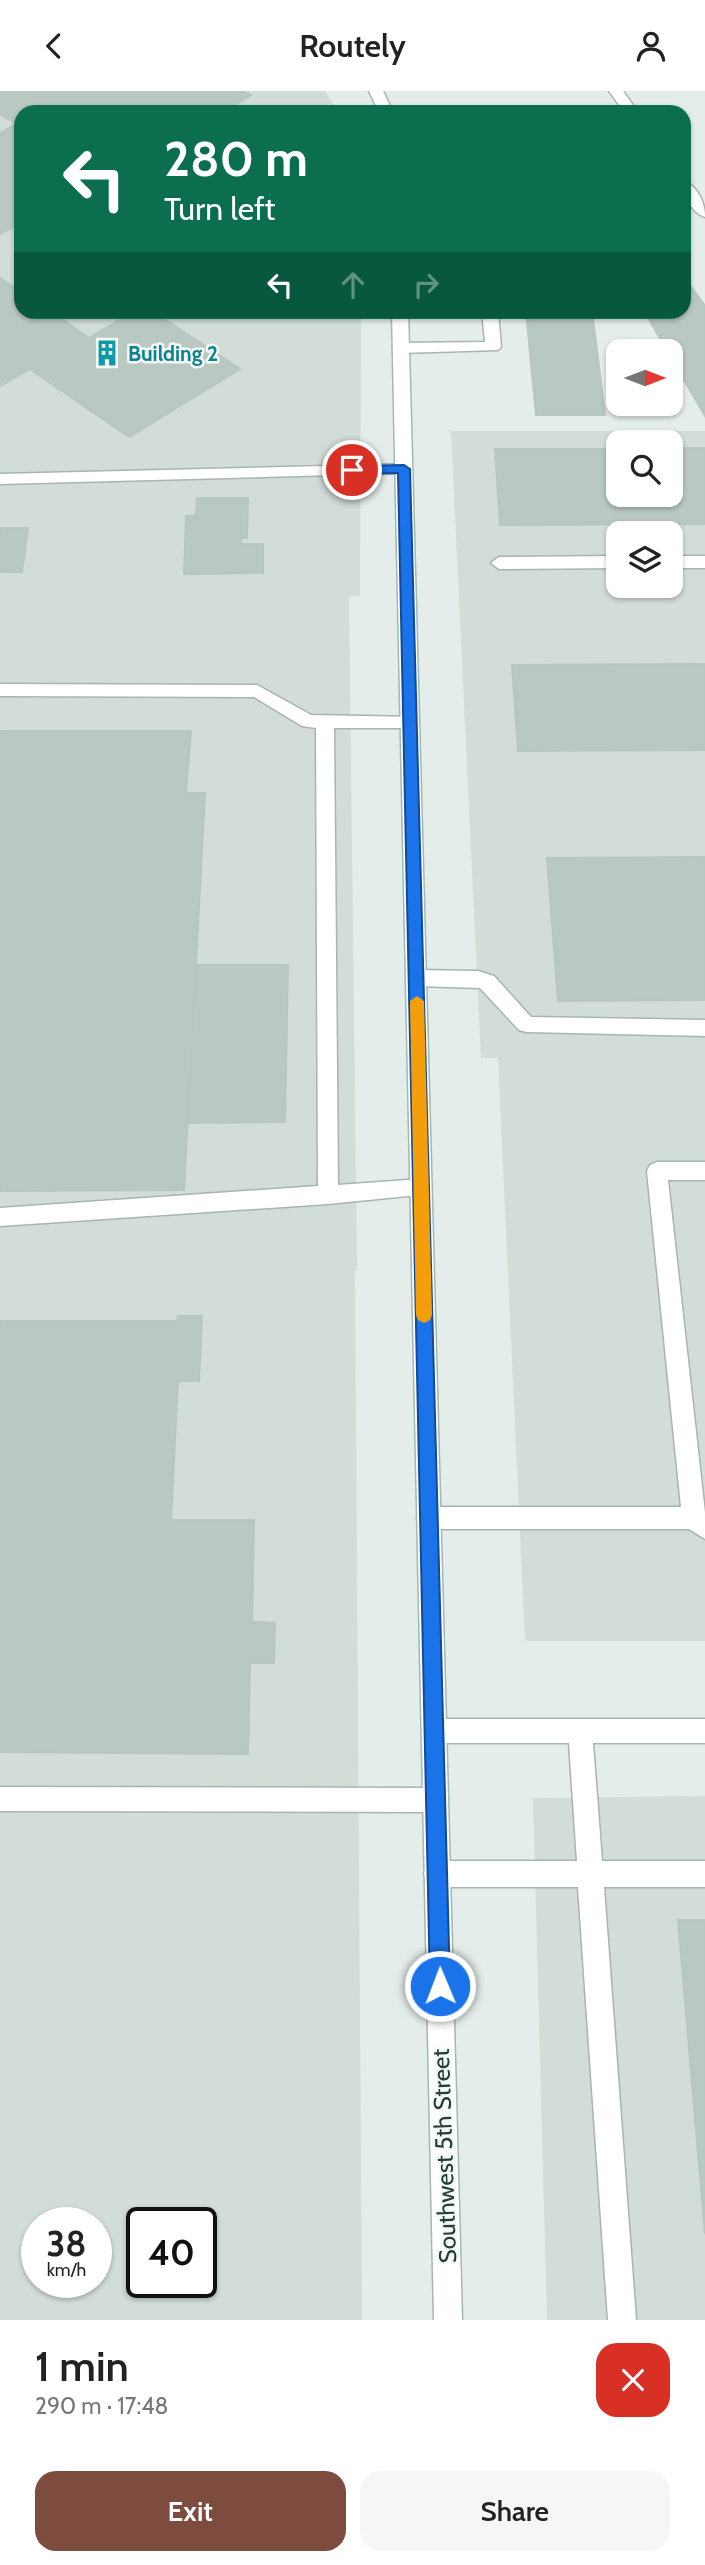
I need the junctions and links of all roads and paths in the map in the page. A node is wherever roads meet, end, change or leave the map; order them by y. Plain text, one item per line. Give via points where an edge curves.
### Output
1 (691, 194) edge
2 (705, 213) edge
3 (400, 319) edge
4 (491, 319) edge
5 (401, 348) junction
6 (404, 469) junction
7 (0, 479) edge
8 (606, 562) edge
9 (683, 562) edge
10 (705, 562) edge
11 (499, 563) dead end
12 (0, 690) edge
13 (325, 721) junction
14 (410, 722) junction
15 (416, 978) junction
16 (705, 1028) edge
17 (705, 1171) edge
18 (421, 1188) junction
19 (328, 1195) junction
20 (0, 1217) edge
21 (429, 1518) junction
22 (700, 1523) edge
23 (433, 1731) junction
24 (580, 1731) junction
25 (705, 1731) edge
26 (0, 1799) edge
27 (435, 1800) junction
28 (437, 1874) junction
29 (591, 1874) junction
30 (705, 1874) edge
31 (448, 2320) edge
32 (622, 2320) edge

1 - 2 street
3 - 5 street, Southwest 5th Street
4 - 5 street via 493,347
5 - 6 street, Southwest 5th Street
6 - 7 street
6 - 14 street, Southwest 5th Street
8 - 11 street
9 - 10 street
12 - 13 street via 257,691 308,721
13 - 14 street
13 - 19 street
14 - 15 street, Southwest 5th Street
15 - 16 street via 487,982 526,1024
15 - 18 street, Southwest 5th Street
17 - 22 street via 657,1171
18 - 19 street
18 - 21 street, Southwest 5th Street
19 - 20 street
21 - 22 street
21 - 23 street, Southwest 5th Street
23 - 24 street
23 - 27 street, Southwest 5th Street
24 - 25 street
24 - 29 street
26 - 27 street
27 - 28 street, Southwest 5th Street
28 - 29 street
28 - 31 street, Southwest 5th Street
29 - 30 street
29 - 32 street

